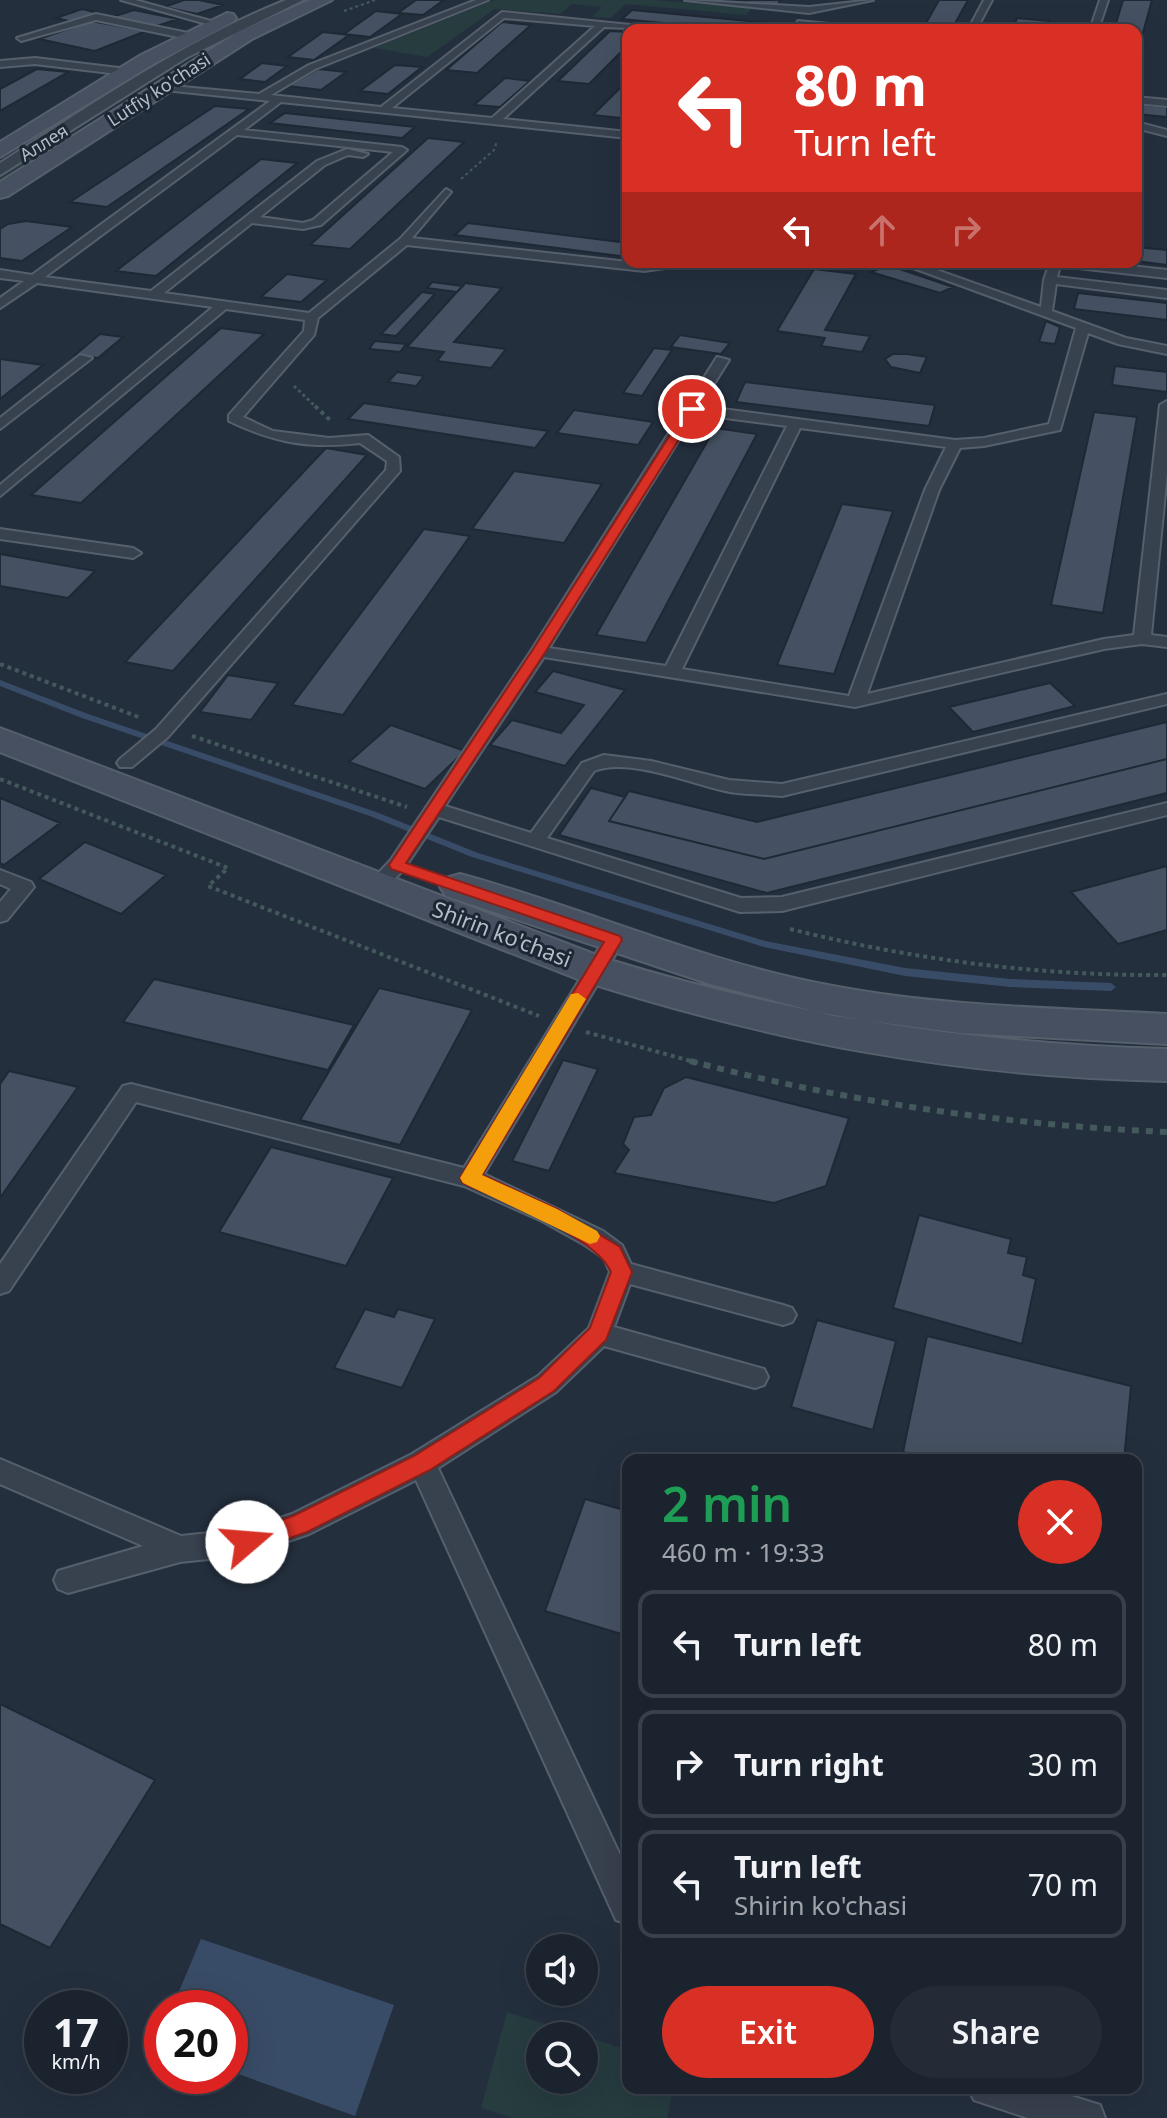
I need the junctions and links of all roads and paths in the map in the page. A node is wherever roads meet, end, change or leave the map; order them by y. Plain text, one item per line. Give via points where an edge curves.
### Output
1 (125, 0) edge
2 (270, 0) edge
3 (297, 0) edge
4 (324, 0) edge
5 (484, 0) edge
6 (689, 0) edge
7 (869, 0) edge
8 (988, 0) edge
9 (1104, 0) edge
10 (809, 5) edge
11 (456, 12) junction
12 (502, 15) junction
13 (214, 23) junction
14 (602, 24) junction
15 (798, 24) edge
16 (975, 24) edge
17 (1096, 24) edge
18 (622, 26) edge
19 (188, 36) junction
20 (21, 38) dead end
21 (1, 64) edge
22 (127, 72) junction
23 (164, 87) junction
24 (259, 98) junction
25 (278, 100) junction
26 (1142, 101) edge
27 (1167, 103) edge
28 (383, 110) junction
29 (500, 121) junction
30 (1142, 127) edge
31 (238, 132) junction
32 (622, 133) edge
33 (1167, 133) edge
34 (0, 151) edge
35 (368, 154) dead end
36 (0, 170) edge
37 (0, 191) edge
38 (446, 192) joint
39 (249, 219) junction
40 (404, 241) junction
41 (622, 265) edge
42 (920, 268) edge
43 (1054, 268) edge
44 (1115, 268) edge
45 (0, 274) edge
46 (1167, 274) edge
47 (36, 279) junction
48 (1050, 280) junction
49 (1167, 294) edge
50 (151, 297) junction
51 (0, 304) edge
52 (223, 305) junction
53 (1046, 313) junction
54 (312, 317) junction
55 (1083, 327) junction
56 (1167, 350) edge
57 (85, 358) dead end
58 (722, 360) dead end
59 (279, 371) junction
60 (1167, 405) edge
61 (692, 409) junction
62 (795, 423) junction
63 (0, 425) edge
64 (348, 437) junction
65 (955, 444) junction
66 (0, 492) edge
67 (0, 534) edge
68 (133, 553) dead end
69 (1142, 639) junction
70 (1167, 642) edge
71 (539, 651) junction
72 (671, 674) junction
73 (1167, 699) edge
74 (855, 702) junction
75 (0, 715) edge
76 (0, 739) edge
77 (137, 755) junction
78 (434, 809) junction
79 (1167, 809) edge
80 (535, 841) junction
81 (387, 875) junction
82 (0, 876) edge
83 (0, 915) edge
84 (604, 955) junction
85 (1167, 1029) edge
86 (1167, 1065) edge
87 (470, 1178) junction
88 (622, 1272) junction
89 (0, 1284) edge
90 (783, 1315) dead end
91 (599, 1334) junction
92 (755, 1377) dead end
93 (422, 1463) junction
94 (0, 1471) edge
95 (180, 1549) junction
96 (68, 1580) dead end
97 (622, 1895) edge
98 (1006, 2094) edge
99 (1087, 2118) edge

1 - 13 lane
2 - 13 main road, Lutfiy ko'chasi
3 - 36 street, Аллея via 196,48
4 - 23 main road, Lutfiy ko'chasi via 246,35
5 - 11 lane
6 - 10 lane
7 - 10 lane
8 - 16 lane
9 - 17 lane
10 - 15 lane
11 - 12 lane
11 - 24 lane via 312,67
12 - 14 lane
12 - 28 lane
13 - 19 main road, Lutfiy ko'chasi
14 - 18 lane
14 - 29 lane
19 - 20 lane via 96,17
19 - 22 main road, Lutfiy ko'chasi
21 - 22 lane via 35,61
22 - 34 main road, Lutfiy ko'chasi
23 - 24 lane
23 - 37 main road, Lutfiy ko'chasi
24 - 25 lane
25 - 28 lane
25 - 31 lane
26 - 27 lane
28 - 29 lane
29 - 32 lane
29 - 38 path via 494,150
30 - 33 lane
31 - 39 lane via 402,150 317,223
31 - 47 lane
35 - 39 lane via 347,152 321,163
38 - 40 lane
39 - 50 lane
40 - 41 lane
40 - 54 lane
42 - 53 lane
43 - 48 lane
44 - 46 lane
45 - 47 lane
47 - 50 lane
47 - 51 lane
48 - 49 lane
48 - 53 lane
50 - 52 lane
52 - 54 lane
52 - 66 lane
53 - 55 lane
54 - 59 lane via 310,332
55 - 56 lane
55 - 65 lane via 1055,427
57 - 63 lane
58 - 61 lane
59 - 64 path
59 - 64 lane via 234,418 270,435 329,442
60 - 69 lane
61 - 62 lane
61 - 71 lane
62 - 65 lane
62 - 72 lane
64 - 77 lane via 376,444 394,460 393,471
65 - 74 lane via 932,490
67 - 68 lane
69 - 70 lane
69 - 74 lane
71 - 72 lane
71 - 78 lane
72 - 74 lane
73 - 80 lane via 782,790 729,786 604,760 588,767
75 - 77 main road, Shirin ko'chasi
76 - 81 main road, Shirin ko'chasi
77 - 81 main road, Shirin ko'chasi
78 - 80 lane
78 - 81 lane
79 - 80 lane via 759,907
81 - 84 main road, Shirin ko'chasi
82 - 83 lane via 24,887
84 - 85 main road, Shirin ko'chasi via 725,974 861,1006 960,1018
84 - 86 main road, Shirin ko'chasi via 735,1012 890,1043 1050,1061
84 - 87 lane
87 - 88 lane via 594,1238 613,1252
87 - 89 lane via 131,1092
88 - 90 lane
88 - 91 lane
91 - 92 lane
91 - 93 lane via 547,1384
93 - 95 lane via 299,1525 247,1542
93 - 97 lane
94 - 95 lane
95 - 96 lane
98 - 99 lane

